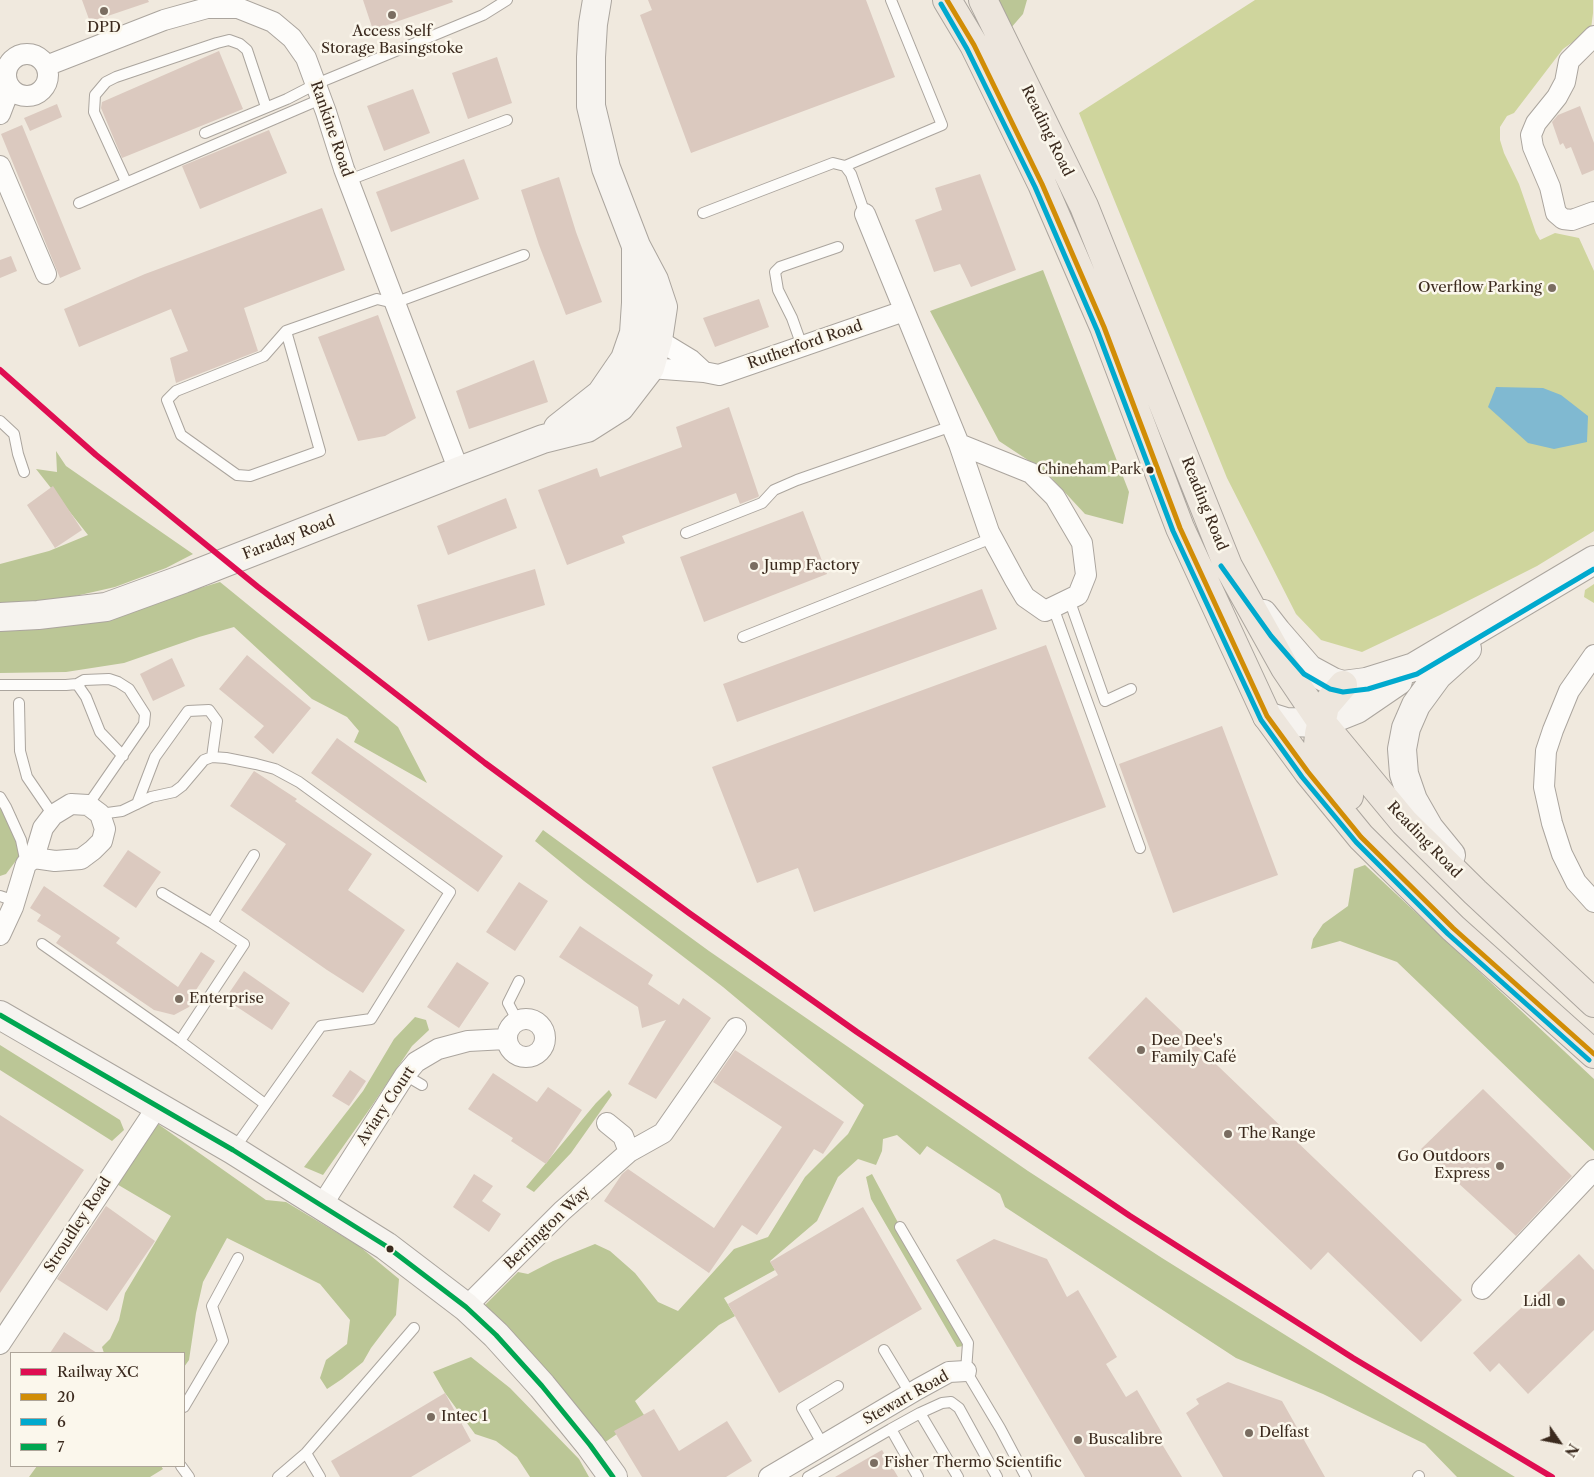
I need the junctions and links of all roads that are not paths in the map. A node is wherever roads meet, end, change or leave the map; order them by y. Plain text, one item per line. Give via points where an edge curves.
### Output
1 (507, 0) edge
2 (597, 0) edge
3 (891, 0) edge
4 (947, 0) edge
5 (984, 0) edge
6 (205, 4) edge
7 (1594, 36) edge
8 (46, 66) junction
9 (5, 76) edge
10 (319, 92) junction
11 (266, 107) junction
12 (0, 114) edge
13 (507, 120) dead end
14 (205, 133) dead end
15 (0, 166) edge
16 (845, 166) junction
17 (349, 180) junction
18 (126, 182) junction
19 (79, 203) dead end
20 (1594, 212) edge
21 (703, 213) dead end
22 (865, 214) joint
23 (636, 246) junction
24 (838, 247) dead end
25 (524, 255) dead end
26 (46, 274) dead end
27 (394, 303) junction
28 (904, 311) junction
29 (286, 331) junction
30 (802, 346) junction
31 (651, 358) junction
32 (0, 422) edge
33 (955, 435) junction
34 (1001, 460) junction
35 (458, 471) junction
36 (24, 472) dead end
37 (973, 484) junction
38 (686, 533) dead end
39 (992, 538) junction
40 (1594, 560) edge
41 (1228, 566) junction
42 (1528, 600) junction
43 (1061, 603) junction
44 (0, 618) edge
45 (743, 637) dead end
46 (1594, 655) edge
47 (1414, 666) junction
48 (77, 684) junction
49 (0, 685) edge
50 (1344, 685) junction
51 (1131, 689) dead end
52 (19, 703) dead end
53 (1267, 716) junction
54 (1322, 723) junction
55 (123, 756) junction
56 (212, 757) junction
57 (0, 797) edge
58 (137, 804) junction
59 (94, 809) junction
60 (53, 815) junction
61 (1140, 848) dead end
62 (254, 856) dead end
63 (30, 861) junction
64 (1475, 892) junction
65 (162, 893) dead end
66 (7, 898) edge
67 (1594, 902) edge
68 (212, 923) junction
69 (0, 935) edge
70 (42, 944) dead end
71 (519, 981) dead end
72 (1534, 1002) junction
73 (1594, 1003) edge
74 (0, 1015) edge
75 (517, 1020) junction
76 (736, 1028) dead end
77 (506, 1039) junction
78 (180, 1041) junction
79 (1594, 1054) edge
80 (265, 1104) junction
81 (157, 1107) junction
82 (606, 1123) dead end
83 (233, 1150) junction
84 (630, 1152) junction
85 (1594, 1170) edge
86 (322, 1205) junction
87 (900, 1227) dead end
88 (238, 1258) dead end
89 (1482, 1289) dead end
90 (466, 1307) junction
91 (414, 1328) dead end
92 (0, 1344) edge
93 (884, 1350) dead end
94 (966, 1371) junction
95 (838, 1386) dead end
96 (910, 1393) junction
97 (185, 1405) edge
98 (920, 1413) junction
99 (891, 1429) junction
100 (823, 1446) junction
101 (306, 1453) junction
102 (278, 1477) edge
103 (320, 1477) edge
104 (613, 1477) edge
105 (769, 1477) edge
106 (808, 1477) edge
107 (918, 1477) edge
108 (958, 1477) edge
109 (997, 1477) edge
110 (1026, 1477) edge

1 - 10 lane via 484,15
2 - 23 street, Faraday Road via 591,57 591,106 606,168
3 - 16 lane via 942,125
4 - 53 highway, Reading Road via 974,45 1042,184 1104,326 1180,528
5 - 41 highway, Reading Road via 1084,206
6 - 8 street, Rankine Road
6 - 10 street, Rankine Road via 238,8 273,22 292,38 306,58
7 - 20 street via 1569,61 1566,82 1531,135 1556,213 1563,219 1572,220
8 - 9 street via 28,54 19,55 8,64
8 - 9 street via 47,80 34,94 17,93
9 - 12 street
10 - 11 lane
10 - 17 street, Rankine Road
10 - 18 lane
11 - 14 lane
11 - 18 lane via 247,50 229,40 106,82 95,95 94,112
13 - 17 lane
15 - 26 street
16 - 21 lane via 833,163
16 - 22 lane
17 - 27 street, Rankine Road
18 - 19 lane
22 - 28 street
23 - 31 street, Faraday Road via 636,303
23 - 31 street, Faraday Road via 654,280 663,307
24 - 30 lane via 780,267 775,272 778,290
25 - 27 lane
27 - 29 lane via 377,299
27 - 35 street, Rankine Road
28 - 30 street, Rutherford Road
28 - 33 street
29 - 29 lane via 264,356 176,391 167,400 181,436 237,475 250,476 320,451
30 - 31 street, Rutherford Road via 719,375
31 - 35 street, Faraday Road via 543,440
32 - 36 lane via 14,434
33 - 34 street
33 - 37 street
33 - 38 lane via 797,480 774,490 762,503
34 - 37 street
34 - 43 street via 1031,472 1055,497 1082,543 1086,575 1078,595
35 - 44 street, Faraday Road via 282,542 106,607
37 - 39 street
39 - 43 street via 1025,597 1045,611
39 - 45 lane
40 - 42 street
41 - 50 street via 1277,632 1310,669
41 - 54 highway, Reading Road via 1285,668
42 - 47 street
42 - 64 street via 1518,615 1465,651 1438,675 1416,705 1406,728 1402,749 1404,774 1413,800
43 - 51 lane via 1105,701
43 - 61 lane
46 - 67 street via 1569,691 1553,730 1546,751 1544,787 1562,854 1576,882
47 - 50 street via 1366,682
47 - 54 street via 1401,679 1357,709
48 - 49 lane
48 - 55 lane via 100,732
48 - 55 lane via 84,680 109,679 130,689 145,714 144,724
50 - 54 highway via 1325,706
52 - 60 lane via 20,751 27,777
53 - 54 street via 1286,722
53 - 72 highway, Reading Road via 1361,837
54 - 64 highway, Reading Road via 1404,822
54 - 72 highway via 1318,745 1324,761 1344,789 1380,836 1526,980
55 - 59 lane
56 - 58 lane via 204,760 174,792
56 - 58 lane via 218,721 209,710 188,710 155,757
56 - 80 lane via 275,769 300,782 450,892 371,1018 321,1026
57 - 63 lane
58 - 59 lane via 122,811
59 - 60 street via 71,804
59 - 63 street via 105,829 102,841 94,850 82,858
60 - 63 street via 43,828
62 - 68 lane
63 - 66 street
64 - 73 highway, Reading Road
65 - 68 lane
66 - 69 street
68 - 78 lane via 244,944
70 - 78 lane
71 - 75 lane via 508,1003
72 - 79 highway, Reading Road
74 - 81 street
75 - 77 street
75 - 77 street via 525,1018 540,1024 545,1039 541,1050 533,1056 516,1055
76 - 84 street, Berrington Way via 663,1133
77 - 86 street, Aviary Court via 468,1041 438,1049 416,1062 413,1080
78 - 80 lane
80 - 83 lane
81 - 83 street
81 - 92 street, Stroudley Road
82 - 84 street via 624,1136
83 - 86 street
84 - 90 street, Berrington Way via 562,1211
85 - 89 street
86 - 90 street via 386,1246
87 - 94 lane via 968,1343
88 - 97 lane via 212,1306 223,1341
90 - 104 street via 542,1386
91 - 101 lane
93 - 96 lane
94 - 96 street, Stewart Road via 949,1372
94 - 110 lane, Stewart Road
95 - 100 lane via 802,1408
96 - 100 street, Stewart Road
98 - 99 lane
98 - 108 lane
98 - 109 lane via 942,1403 951,1402 959,1408
99 - 106 lane
99 - 107 lane
100 - 105 street, Stewart Road
101 - 102 lane
101 - 103 lane

